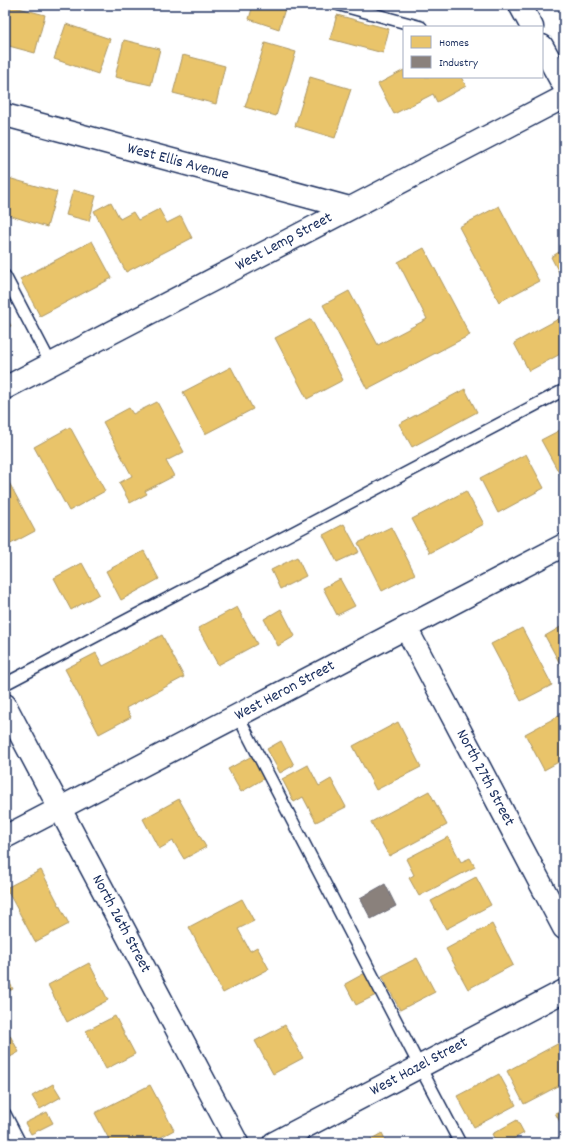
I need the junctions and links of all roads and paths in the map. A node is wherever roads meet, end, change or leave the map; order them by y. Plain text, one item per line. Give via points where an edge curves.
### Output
1 (340, 5) edge
2 (520, 5) edge
3 (417, 26) edge
4 (531, 26) edge
5 (543, 48) edge
6 (564, 86) edge
7 (564, 97) edge
8 (5, 115) edge
9 (350, 208) junction
10 (5, 276) edge
11 (51, 364) junction
12 (5, 388) edge
13 (564, 390) edge
14 (564, 545) edge
15 (406, 628) junction
16 (5, 684) edge
17 (5, 705) edge
18 (238, 716) junction
19 (60, 809) junction
20 (5, 837) edge
21 (564, 928) edge
22 (564, 991) edge
23 (420, 1067) junction
24 (5, 1114) edge
25 (20, 1143) edge
26 (236, 1143) edge
27 (274, 1143) edge
28 (460, 1143) edge

1 - 3 lane
2 - 4 street
5 - 6 street
7 - 9 street, West Lemp Street
8 - 9 street, West Ellis Avenue
9 - 11 street, West Lemp Street
10 - 11 lane
11 - 12 street, West Lemp Street
13 - 16 lane
14 - 15 street, West Heron Street
15 - 18 street, West Heron Street
15 - 21 street, North 27th Street
17 - 19 street, North 26th Street
18 - 19 street, West Heron Street
18 - 23 lane
19 - 20 street, West Heron Street
19 - 26 street, North 26th Street
22 - 23 street, West Hazel Street
23 - 27 street, West Hazel Street
23 - 28 lane
24 - 25 lane

